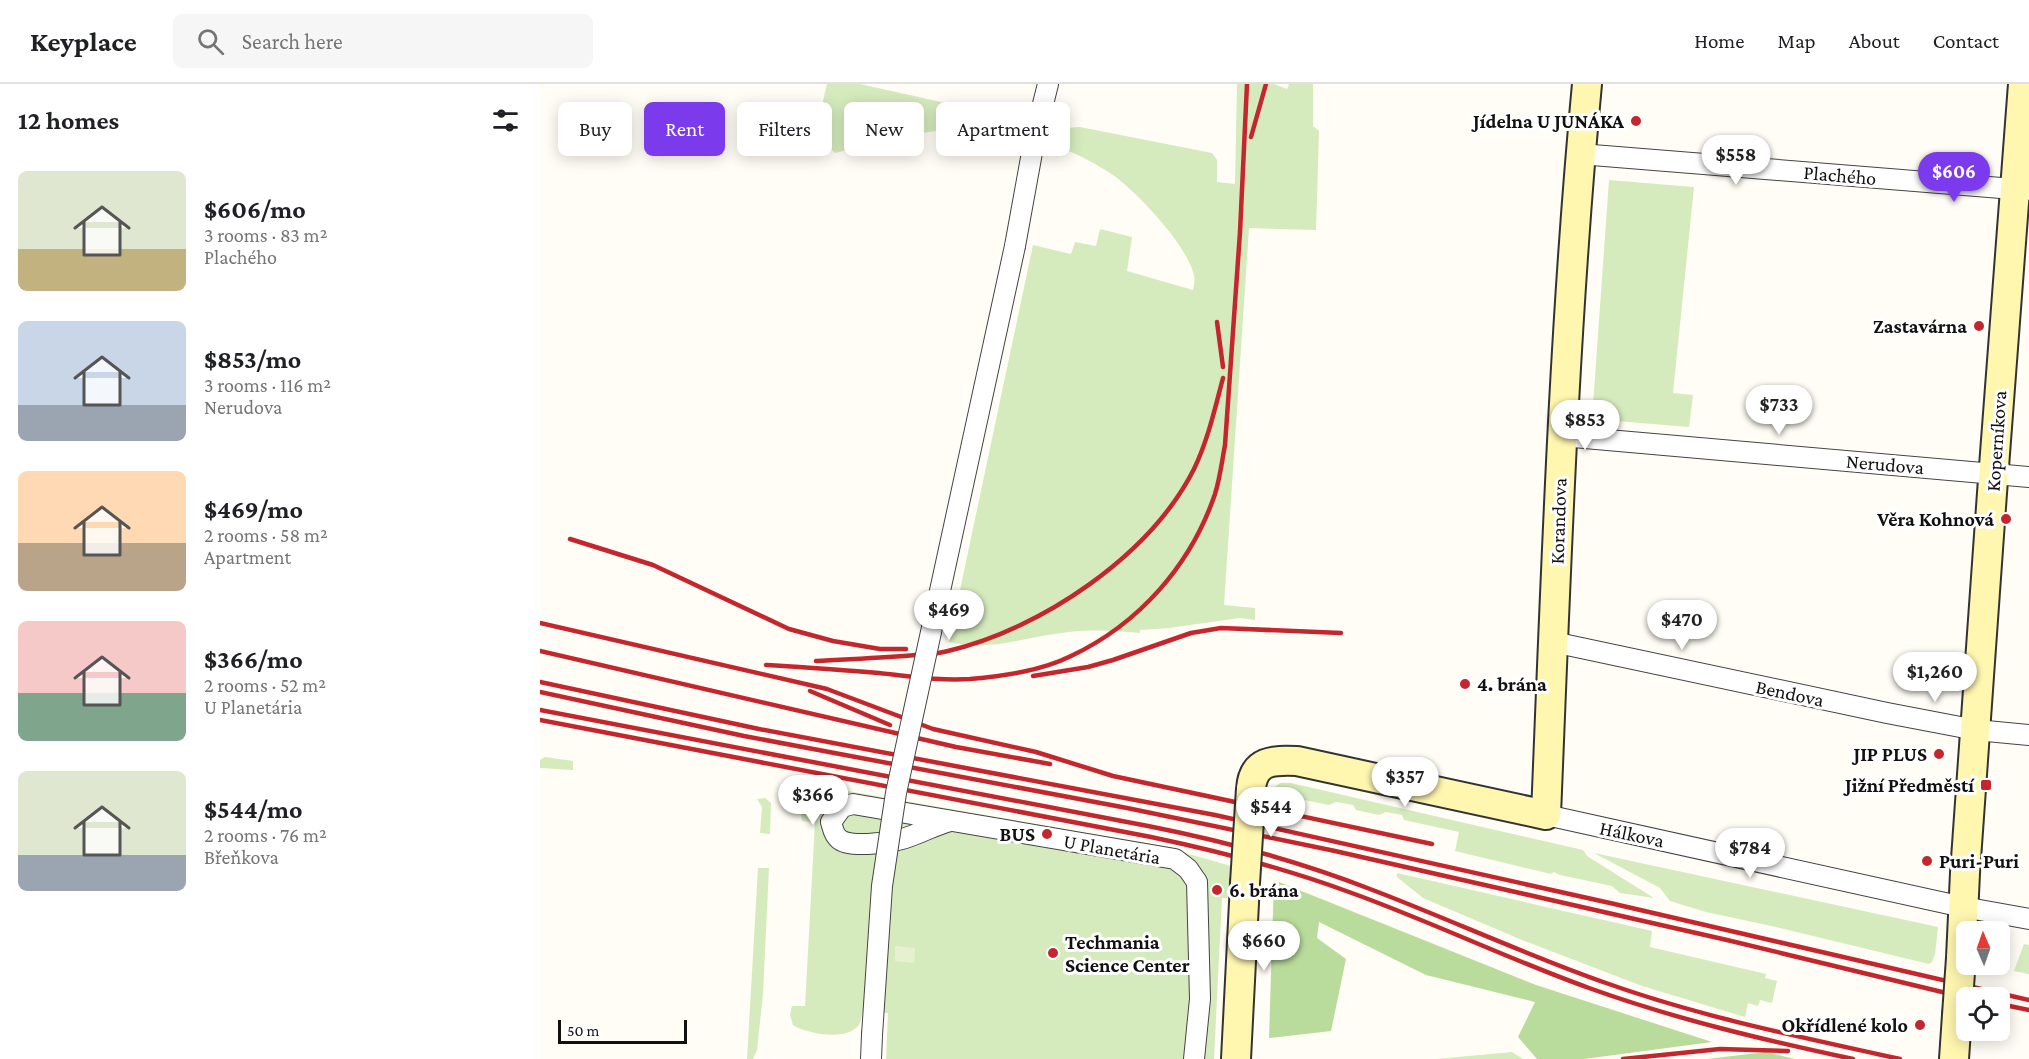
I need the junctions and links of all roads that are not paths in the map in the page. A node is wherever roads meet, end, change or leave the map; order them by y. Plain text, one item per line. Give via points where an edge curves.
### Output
1 (1048, 84) edge
2 (1587, 84) edge
3 (2023, 84) edge
4 (1580, 154) junction
5 (2022, 190) edge
6 (1562, 436) junction
7 (1994, 474) junction
8 (2029, 477) edge
9 (1553, 642) junction
10 (1976, 730) junction
11 (2029, 735) edge
12 (1546, 815) junction
13 (950, 821) junction
14 (1963, 907) junction
15 (2029, 919) edge
16 (1955, 1054) edge
17 (871, 1059) edge
18 (1194, 1059) edge
19 (1236, 1059) edge

1 - 17 street, bridge via 896,793 882,886
2 - 4 street, Korandova
3 - 5 street, Koperníkova
4 - 5 street, Plachého
4 - 6 street, Korandova
5 - 7 street, Koperníkova
6 - 7 street, Nerudova
6 - 9 street, Korandova
7 - 8 street, Nerudova
7 - 10 street, Koperníkova
9 - 10 street, Bendova
9 - 12 street, Korandova
10 - 11 street, Bendova
10 - 14 street, Koperníkova
12 - 14 street, Hálkova
12 - 19 street, Hálkova, bridge via 1297,761 1280,760 1256,770 1251,789
13 - 13 street, U Planetária via 853,804 842,807 831,822 840,840 855,844 909,837
13 - 18 street, U Planetária via 1174,860 1188,869 1197,882 1199,900 1200,999
14 - 15 street, Hálkova
14 - 16 street, Koperníkova, bridge

